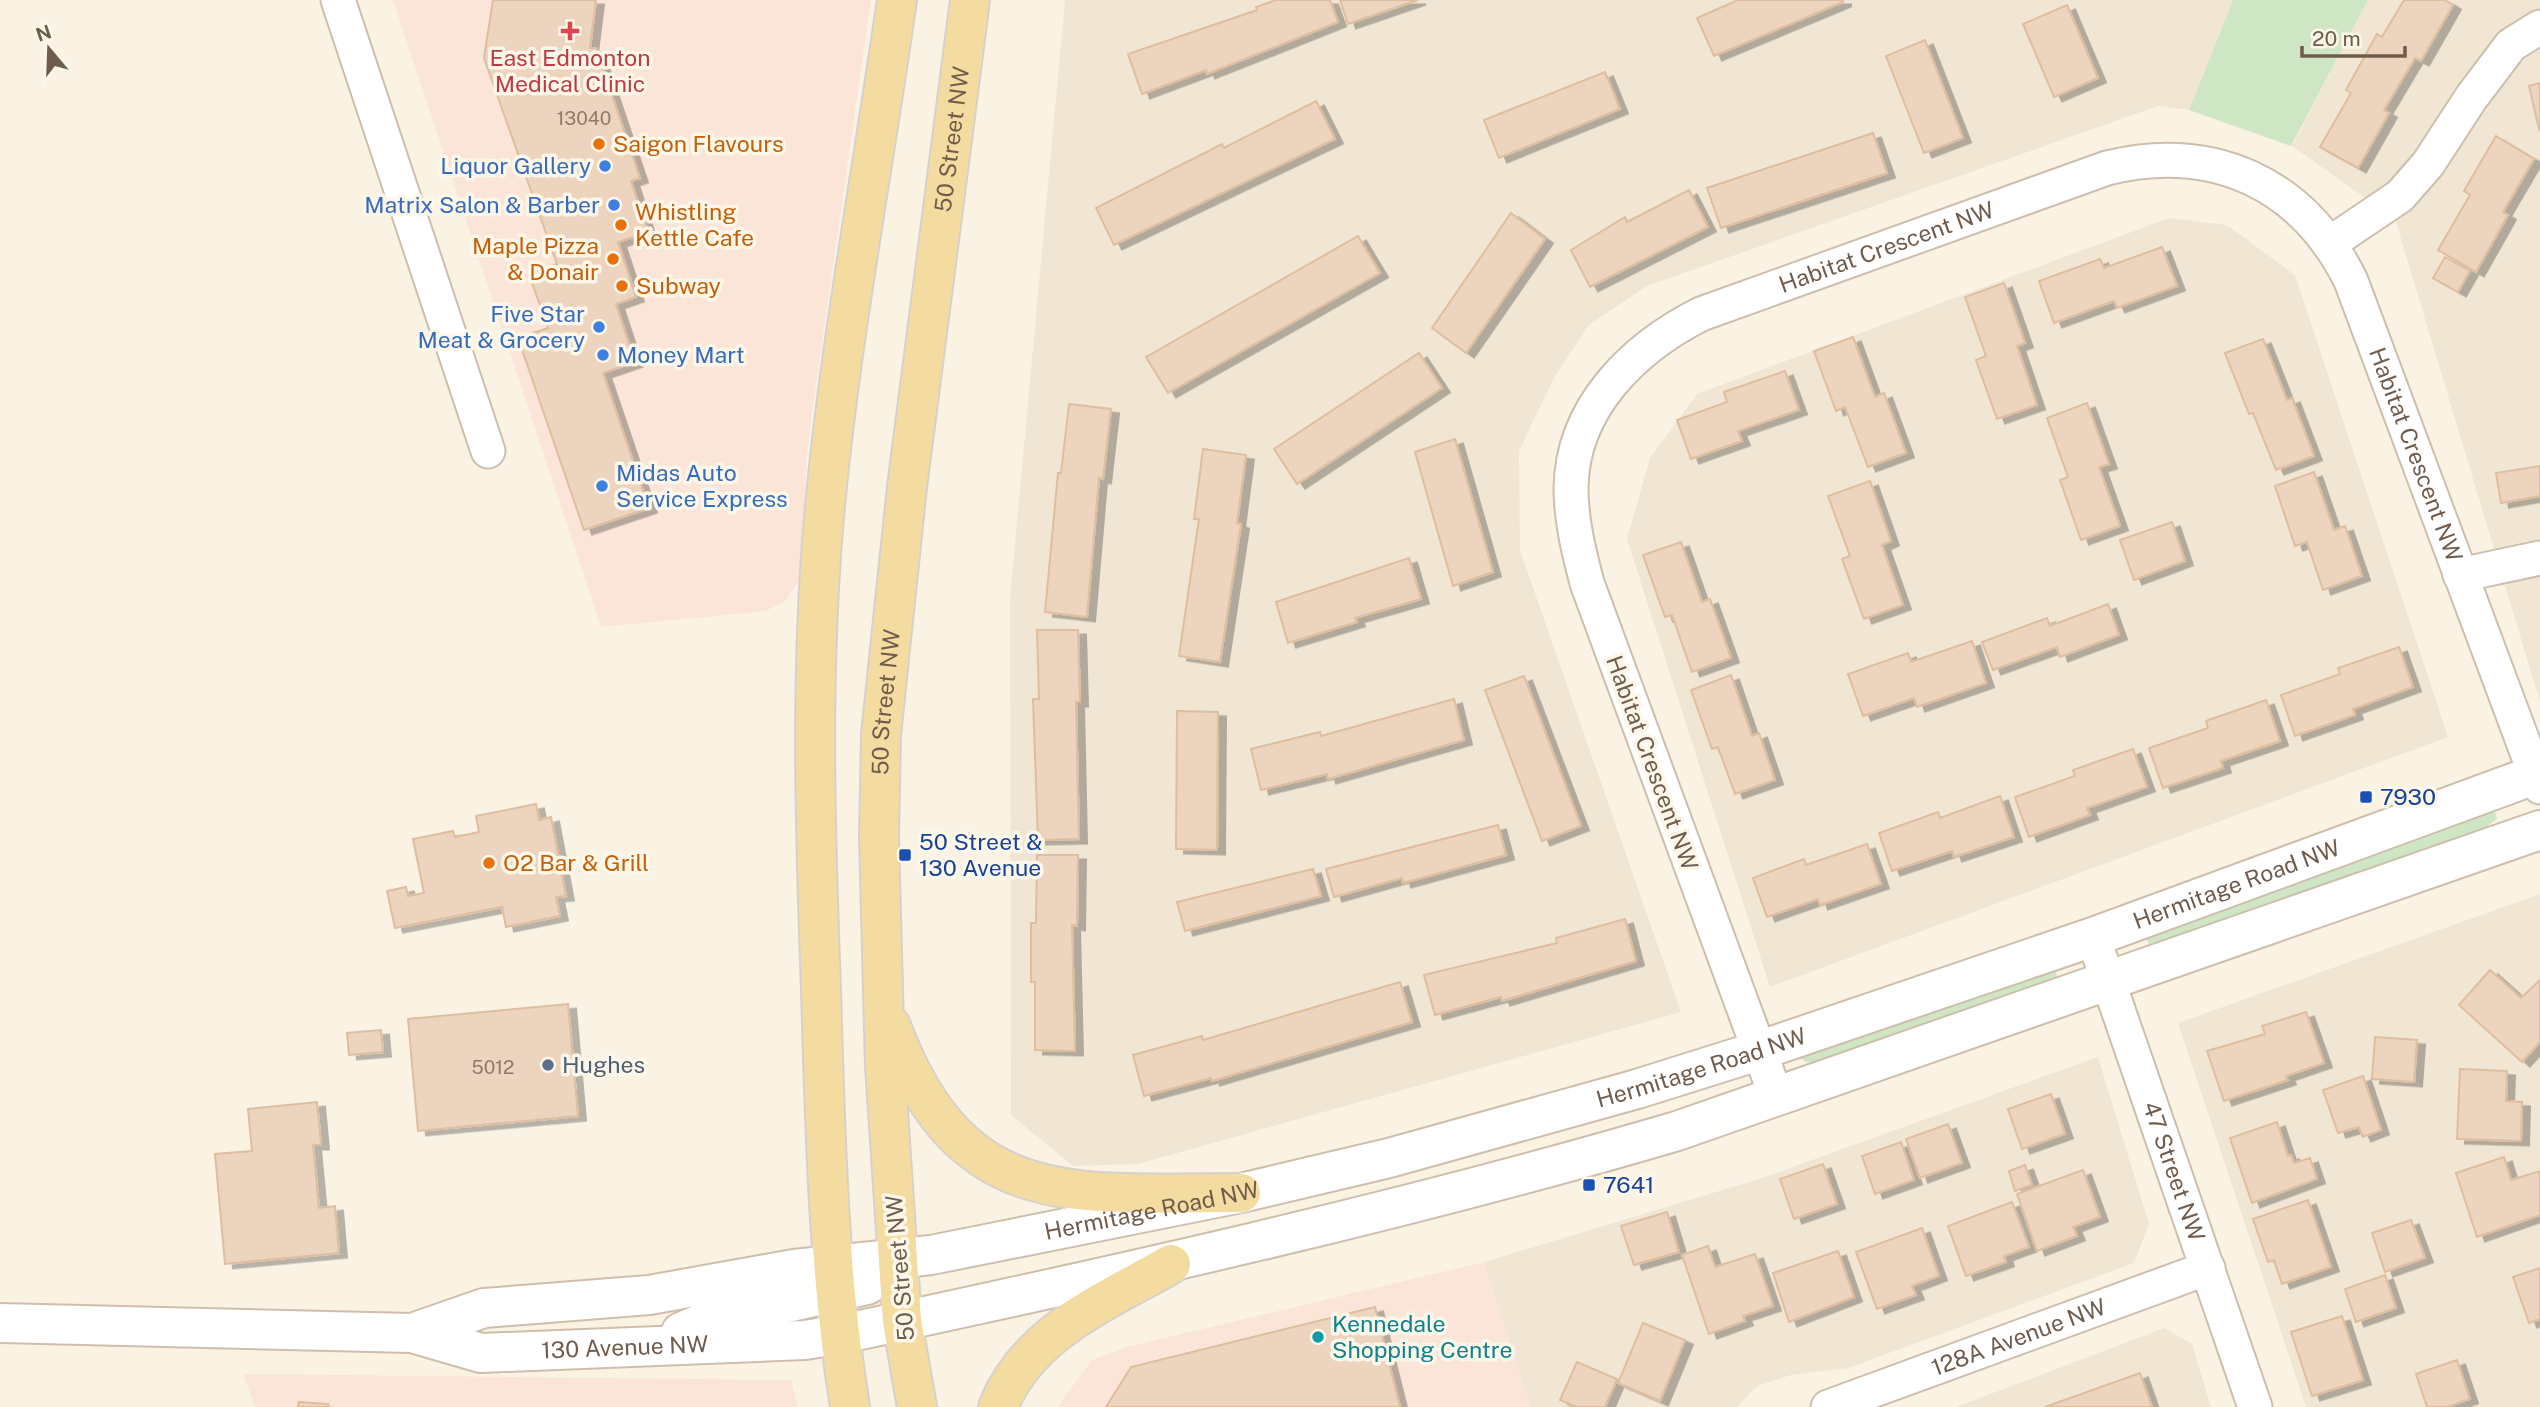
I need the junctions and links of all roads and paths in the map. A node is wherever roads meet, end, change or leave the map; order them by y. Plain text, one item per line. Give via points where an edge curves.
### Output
1 (338, 0) edge
2 (897, 0) edge
3 (970, 0) edge
4 (2540, 27) edge
5 (2329, 244) junction
6 (488, 451) dead end
7 (2540, 558) edge
8 (2459, 575) junction
9 (2538, 778) edge
10 (2540, 830) edge
11 (2093, 937) junction
12 (2108, 981) junction
13 (883, 1002) junction
14 (1758, 1051) junction
15 (1776, 1096) junction
16 (1241, 1194) junction
17 (897, 1259) junction
18 (1171, 1264) junction
19 (2208, 1268) junction
20 (836, 1278) junction
21 (902, 1321) junction
22 (0, 1323) edge
23 (412, 1333) junction
24 (842, 1334) junction
25 (647, 1346) junction
26 (850, 1407) edge
27 (917, 1407) edge
28 (998, 1407) edge
29 (1828, 1407) edge
30 (2255, 1407) edge

1 - 6 street
2 - 20 main road via 837,403 817,635 817,908
3 - 13 main road, 50 Street NW via 905,499 880,735
4 - 5 street via 2511,45 2428,164 2400,196
5 - 8 street, Habitat Crescent NW via 2351,281
5 - 14 street, Habitat Crescent NW via 2316,224 2260,182 2189,160 2132,162 1701,314 1674,327 1637,355 1594,407 1579,442 1571,487 1576,539 1587,583
7 - 8 street
8 - 9 street, Habitat Crescent NW
9 - 11 street, Hermitage Road NW
10 - 12 street, Hermitage Road NW
11 - 12 street, 47 Street NW
11 - 14 street, Hermitage Road NW
12 - 15 street, Hermitage Road NW
12 - 19 street, 47 Street NW
13 - 16 main road via 907,1063 933,1109 952,1132 999,1168 1038,1184 1075,1192
13 - 17 main road, 50 Street NW
14 - 15 street, Habitat Crescent NW
14 - 16 street, Hermitage Road NW via 1515,1124
15 - 18 street, Hermitage Road NW via 1572,1162
16 - 17 street, Hermitage Road NW
17 - 20 street, Hermitage Road NW
17 - 21 main road, 50 Street NW
18 - 21 street, Hermitage Road NW
18 - 28 main road via 1078,1315 1042,1342 1017,1368
19 - 29 street, 128A Avenue NW
19 - 30 street, 47 Street NW
20 - 23 street, 130 Avenue NW via 484,1308
20 - 24 main road
20 - 25 street
21 - 24 street, Hermitage Road NW
21 - 27 main road, 50 Street NW
22 - 23 street, 130 Avenue NW
23 - 25 street, 130 Avenue NW via 481,1353
24 - 25 street, 130 Avenue NW via 805,1340
24 - 26 main road

